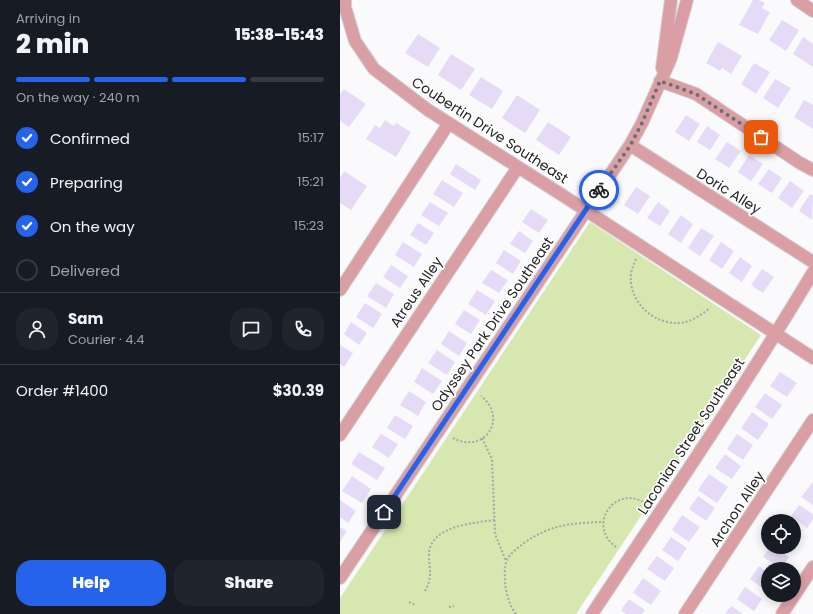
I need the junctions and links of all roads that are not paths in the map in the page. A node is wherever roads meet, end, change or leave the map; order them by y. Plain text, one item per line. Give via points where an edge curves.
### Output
1 (345, 0) edge
2 (672, 0) edge
3 (687, 0) edge
4 (797, 0) edge
5 (813, 11) edge
6 (660, 81) junction
7 (449, 123) junction
8 (630, 146) junction
9 (518, 167) junction
10 (813, 170) edge
11 (586, 210) junction
12 (813, 262) edge
13 (813, 272) edge
14 (340, 290) edge
15 (776, 333) junction
16 (813, 358) edge
17 (813, 420) edge
18 (340, 435) edge
19 (813, 567) edge
20 (340, 578) edge
21 (592, 614) edge
22 (685, 614) edge
23 (782, 614) edge

1 - 7 street, Coubertin Drive Southeast via 355,41 374,69
2 - 6 street, Odyssey Park Drive Southeast
3 - 6 street, Odyssey Park Drive Southeast via 671,58
4 - 5 street
6 - 8 street, Odyssey Park Drive Southeast
6 - 10 street via 696,94
7 - 9 street, Coubertin Drive Southeast
7 - 14 street
8 - 11 street, Odyssey Park Drive Southeast
8 - 12 street, Doric Alley
9 - 11 street, Coubertin Drive Southeast
9 - 18 street, Atreus Alley
11 - 15 street, Coubertin Drive Southeast
11 - 20 street, Odyssey Park Drive Southeast
13 - 15 street, Laconian Street Southeast
15 - 16 street, Coubertin Drive Southeast
15 - 21 street, Laconian Street Southeast
17 - 22 street, Archon Alley
19 - 23 street

